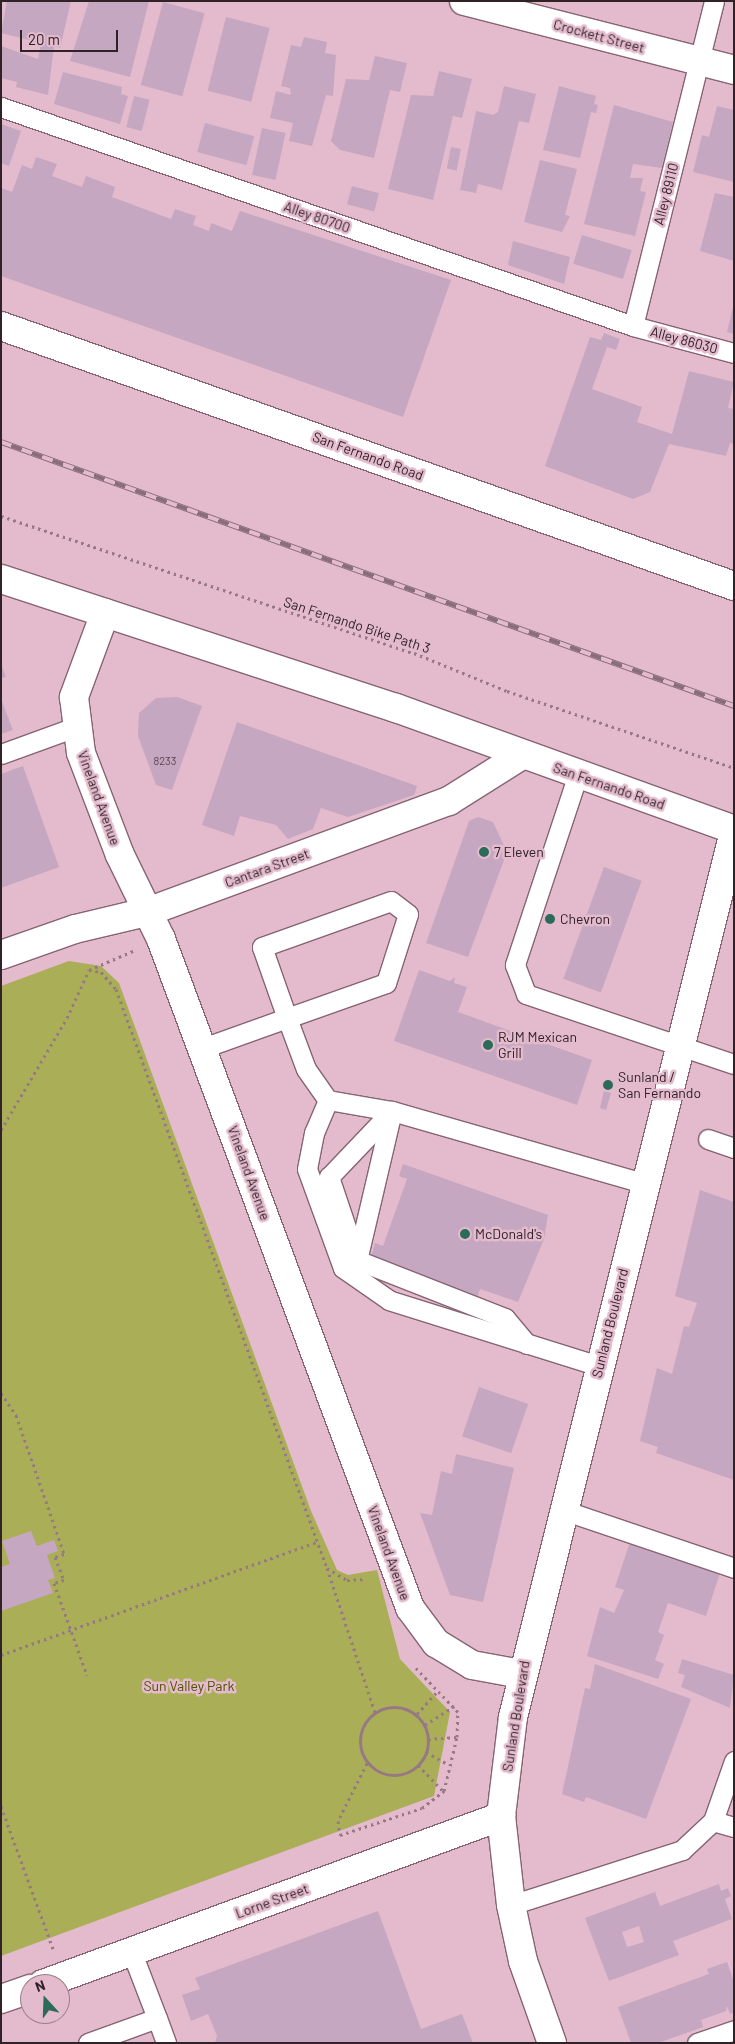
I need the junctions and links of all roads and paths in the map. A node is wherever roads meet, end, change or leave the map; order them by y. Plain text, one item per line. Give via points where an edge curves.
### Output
1 (464, 1) edge
2 (714, 1) edge
3 (699, 63) junction
4 (734, 70) edge
5 (1, 107) edge
6 (1, 326) edge
7 (633, 326) junction
8 (734, 352) edge
9 (1, 516) edge
10 (1, 579) edge
11 (734, 586) edge
12 (105, 613) junction
13 (74, 727) junction
14 (1, 754) edge
15 (522, 755) junction
16 (734, 768) edge
17 (577, 777) junction
18 (734, 831) edge
19 (147, 912) junction
20 (161, 939) junction
21 (1, 955) edge
22 (89, 970) junction
23 (287, 1018) junction
24 (678, 1043) junction
25 (203, 1048) junction
26 (734, 1064) edge
27 (328, 1100) junction
28 (392, 1111) junction
29 (1, 1130) edge
30 (708, 1139) dead end
31 (734, 1148) edge
32 (643, 1183) junction
33 (357, 1260) junction
34 (528, 1344) junction
35 (599, 1366) junction
36 (1, 1393) edge
37 (563, 1510) junction
38 (316, 1542) junction
39 (327, 1568) junction
40 (734, 1568) edge
41 (372, 1577) dead end
42 (70, 1630) junction
43 (1, 1654) edge
44 (409, 1659) dead end
45 (521, 1674) junction
46 (87, 1675) dead end
47 (438, 1691) junction
48 (454, 1706) junction
49 (375, 1712) junction
50 (416, 1714) junction
51 (425, 1725) junction
52 (457, 1737) junction
53 (428, 1739) junction
54 (426, 1752) junction
55 (734, 1761) edge
56 (367, 1763) junction
57 (418, 1765) junction
58 (449, 1765) junction
59 (444, 1791) junction
60 (1, 1806) edge
61 (2, 1813) edge
62 (501, 1816) junction
63 (714, 1821) junction
64 (734, 1827) edge
65 (511, 1905) junction
66 (132, 1953) junction
67 (51, 1974) edge
68 (70, 1974) edge
69 (20, 1992) edge
70 (1, 1999) edge
71 (158, 2018) junction
72 (734, 2030) edge
73 (88, 2043) edge
74 (166, 2043) edge
75 (552, 2043) edge
76 (697, 2043) edge

1 - 3 street, Crockett Street
2 - 3 lane, Alley 89110
3 - 4 street, Crockett Street
3 - 7 lane, Alley 89110
5 - 7 lane, Alley 80700
6 - 11 street, San Fernando Road
7 - 8 lane, Alley 86030
9 - 16 path, San Fernando Bike Path 3 via 414,653 507,691
10 - 12 street, San Fernando Road
12 - 13 street, Vineland Avenue via 74,697
12 - 15 street, San Fernando Road via 396,708
13 - 14 lane
13 - 19 street, Vineland Avenue via 120,855
15 - 17 street, San Fernando Road
15 - 19 street, Cantara Street via 450,801
17 - 18 street, San Fernando Road
17 - 24 lane via 515,965 526,994
18 - 24 street, Sunland Boulevard
19 - 20 street, Vineland Avenue
19 - 21 street, Cantara Street via 75,929
20 - 22 path
20 - 25 street, Vineland Avenue
22 - 29 path via 67,1018
22 - 38 path via 101,972 116,989
23 - 23 lane via 386,983 408,914 391,901 262,947
23 - 25 lane
23 - 27 lane via 306,1069
24 - 26 lane
24 - 32 street, Sunland Boulevard
25 - 45 street, Vineland Avenue via 410,1608 436,1643 472,1665
27 - 28 lane
27 - 34 lane via 314,1133 307,1169 343,1268 389,1300
28 - 32 lane
28 - 33 lane
28 - 33 lane via 329,1177
30 - 31 lane
32 - 35 street, Sunland Boulevard
33 - 34 lane via 505,1318
34 - 35 lane
35 - 37 street, Sunland Boulevard
36 - 42 path via 16,1416 64,1554 55,1557 64,1580 54,1583
37 - 40 lane
37 - 45 street, Sunland Boulevard
38 - 39 path
38 - 42 path
39 - 41 path via 347,1580
39 - 49 path
42 - 43 path
42 - 46 path
44 - 47 path
45 - 62 street, Sunland Boulevard
47 - 48 path
47 - 50 path
48 - 51 path
48 - 52 path via 459,1720
49 - 50 path via 396,1706
49 - 56 path via 361,1731 360,1743
50 - 51 path
51 - 53 path
52 - 53 path
52 - 58 path
53 - 54 path
54 - 57 path
54 - 58 path
55 - 63 lane
56 - 57 path via 389,1775 405,1773
56 - 59 path via 338,1821 340,1835 422,1808
57 - 59 path
58 - 59 path
60 - 61 path
61 - 67 path
62 - 65 street
62 - 66 street, Lorne Street
63 - 64 lane
63 - 65 lane via 682,1850
65 - 75 street via 523,1960
66 - 68 street, Lorne Street
66 - 71 lane
69 - 70 street
71 - 73 lane
71 - 74 lane
72 - 76 lane

